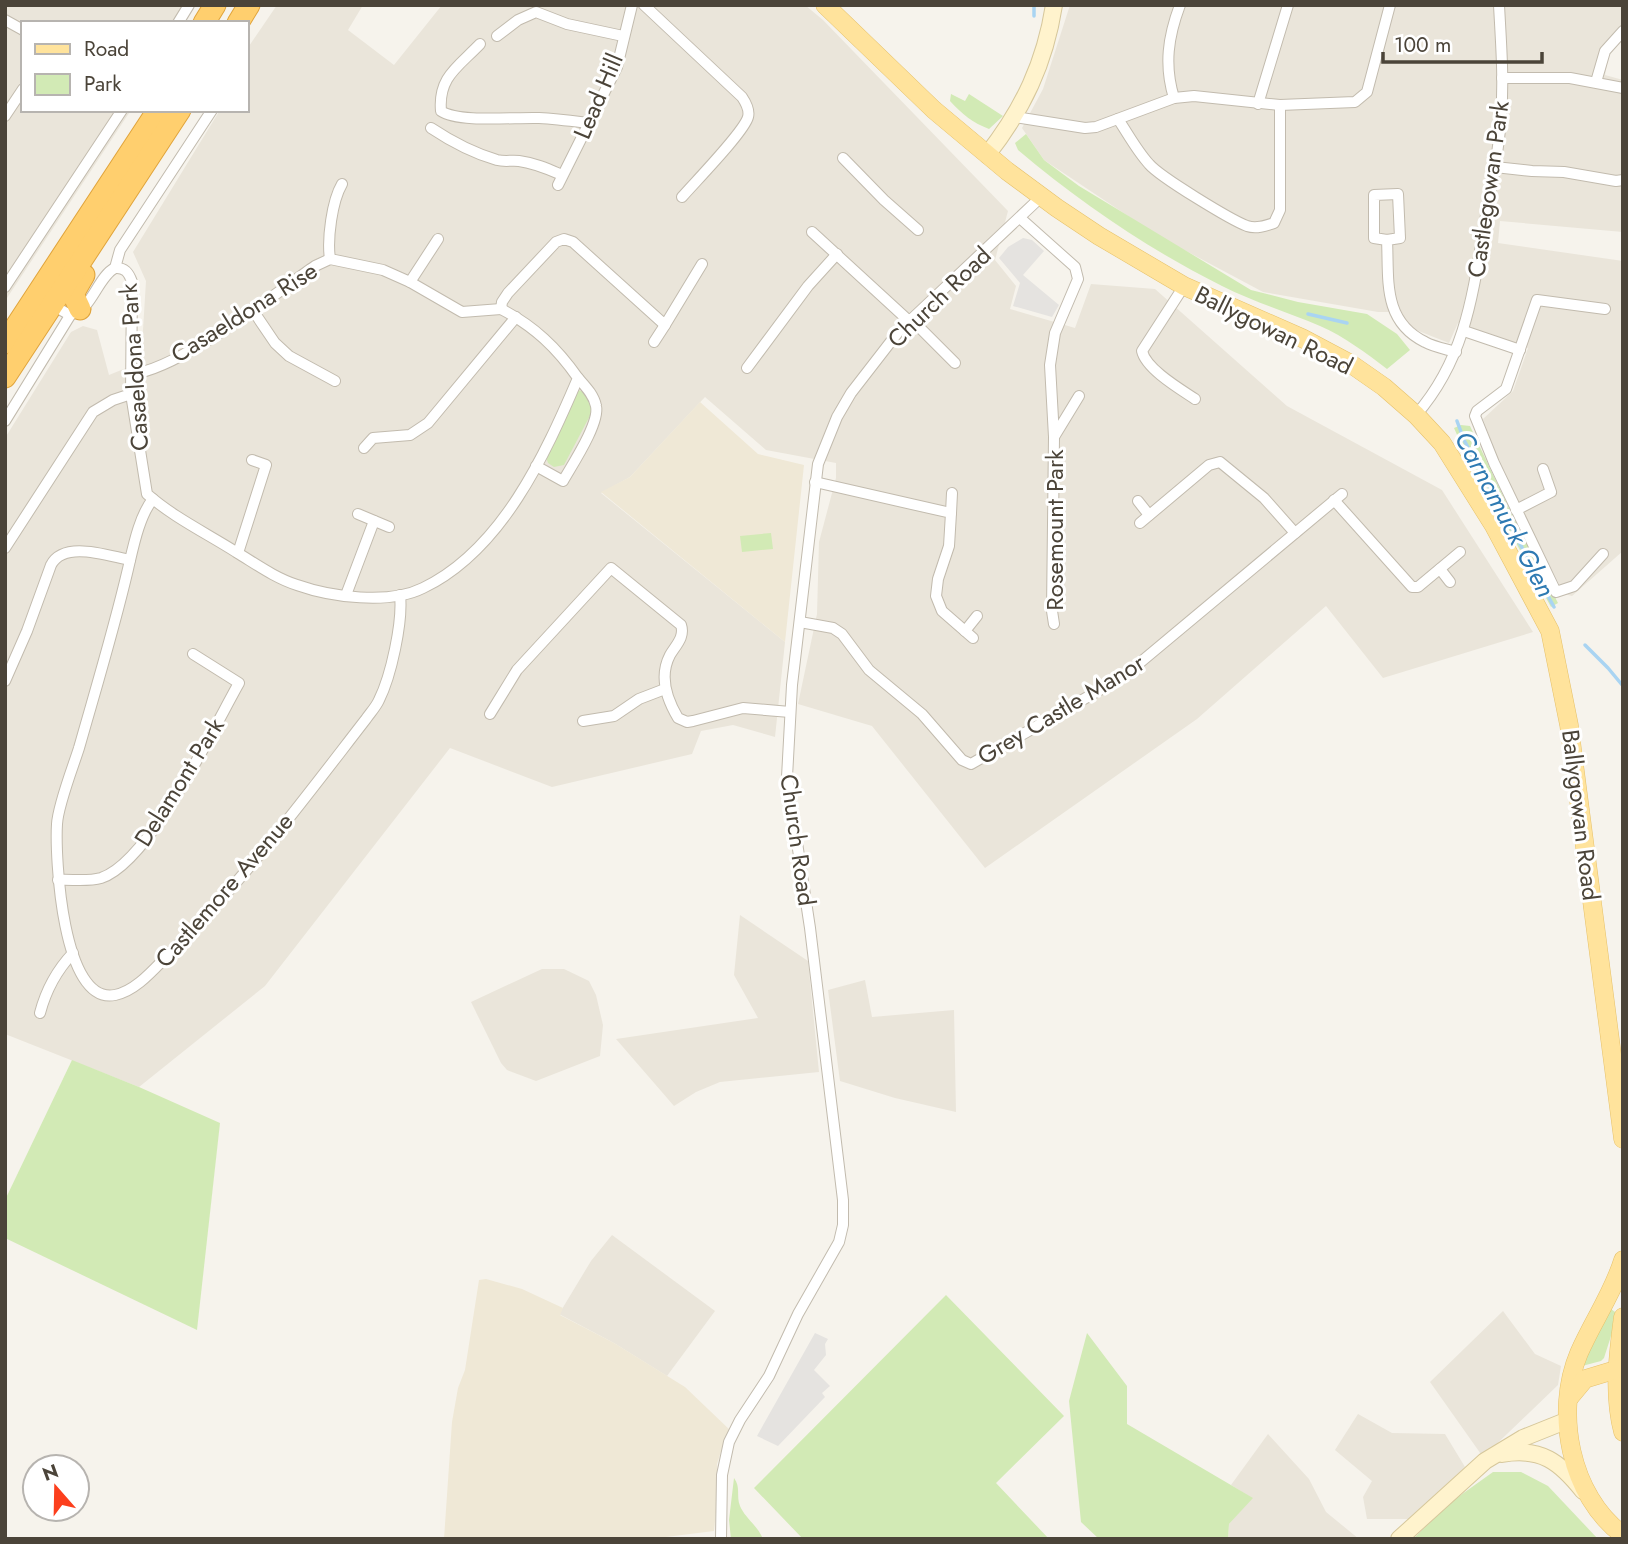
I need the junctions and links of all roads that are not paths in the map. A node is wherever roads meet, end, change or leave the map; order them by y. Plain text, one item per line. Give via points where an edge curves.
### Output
1 (189, 5) edge
2 (215, 5) edge
3 (226, 5) edge
4 (249, 5) edge
5 (632, 5) edge
6 (645, 5) edge
7 (825, 5) edge
8 (1054, 5) edge
9 (1180, 5) edge
10 (1288, 5) edge
11 (1390, 5) edge
12 (1499, 5) edge
13 (536, 9) edge
14 (5, 20) edge
15 (179, 21) edge
16 (205, 21) edge
17 (216, 21) edge
18 (239, 21) edge
19 (21, 29) edge
20 (1623, 32) edge
21 (497, 36) dead end
22 (622, 36) junction
23 (480, 44) dead end
24 (1502, 78) junction
25 (1596, 82) junction
26 (1623, 88) edge
27 (21, 92) edge
28 (1174, 99) junction
29 (1258, 104) junction
30 (1280, 105) junction
31 (121, 112) edge
32 (175, 112) edge
33 (211, 112) edge
34 (5, 116) edge
35 (1015, 117) junction
36 (1118, 119) junction
37 (155, 120) edge
38 (589, 123) junction
39 (431, 128) dead end
40 (987, 155) junction
41 (843, 158) dead end
42 (1494, 167) junction
43 (1623, 180) edge
44 (342, 184) dead end
45 (682, 197) dead end
46 (1041, 197) junction
47 (1020, 218) junction
48 (918, 230) dead end
49 (812, 232) dead end
50 (438, 239) dead end
51 (1387, 240) junction
52 (837, 254) junction
53 (330, 259) junction
54 (702, 264) dead end
55 (115, 268) junction
56 (410, 282) junction
57 (1184, 286) junction
58 (5, 287) edge
59 (60, 305) junction
60 (252, 309) junction
61 (501, 309) junction
62 (1605, 309) dead end
63 (516, 317) junction
64 (910, 320) junction
65 (665, 325) junction
66 (1464, 331) junction
67 (654, 342) dead end
68 (5, 343) edge
69 (1520, 350) junction
70 (1456, 352) junction
71 (955, 363) dead end
72 (747, 368) dead end
73 (131, 374) junction
74 (5, 377) edge
75 (578, 378) junction
76 (335, 381) dead end
77 (131, 394) junction
78 (1079, 396) dead end
79 (1195, 399) dead end
80 (1416, 415) junction
81 (5, 421) edge
82 (1055, 437) junction
83 (364, 448) dead end
84 (252, 460) dead end
85 (266, 465) junction
86 (536, 466) junction
87 (1543, 469) dead end
88 (279, 470) dead end
89 (815, 482) junction
90 (952, 493) dead end
91 (153, 499) junction
92 (1138, 501) dead end
93 (1516, 510) junction
94 (951, 513) junction
95 (358, 514) dead end
96 (374, 521) junction
97 (389, 527) dead end
98 (1295, 533) junction
99 (5, 548) edge
100 (1460, 552) dead end
101 (238, 553) junction
102 (1603, 554) dead end
103 (130, 560) junction
104 (602, 560) dead end
105 (611, 568) junction
106 (1440, 569) junction
107 (1450, 582) dead end
108 (346, 595) junction
109 (400, 595) junction
110 (977, 616) dead end
111 (800, 622) junction
112 (1054, 624) dead end
113 (193, 654) dead end
114 (5, 681) edge
115 (665, 689) junction
116 (790, 712) junction
117 (490, 714) dead end
118 (583, 721) dead end
119 (58, 880) junction
120 (73, 953) junction
121 (40, 1013) dead end
122 (1623, 1139) edge
123 (1623, 1260) edge
124 (1623, 1317) edge
125 (1620, 1375) edge
126 (1570, 1397) junction
127 (1568, 1420) junction
128 (1623, 1432) edge
129 (1485, 1461) junction
130 (1589, 1499) junction
131 (1623, 1535) edge
132 (721, 1539) edge
133 (1399, 1539) edge

1 - 15 street
2 - 16 highway
3 - 17 highway
4 - 18 highway
5 - 22 street, Lead Hill
6 - 45 street via 742,97 748,108 748,118 739,132
7 - 40 main road, Ballygowan Road
8 - 35 street via 1042,62
9 - 28 street via 1170,31 1168,77
10 - 29 street
11 - 30 street via 1362,98 1348,104
12 - 24 street, Castlegowan Park
13 - 21 street
13 - 22 street via 567,24
14 - 19 street
20 - 25 street via 1605,51
22 - 38 street, Lead Hill via 617,67
23 - 38 street via 444,82 441,111 447,116
24 - 25 street
24 - 42 street, Castlegowan Park
25 - 26 street
27 - 34 street
28 - 29 street via 1194,96
28 - 36 street
29 - 30 street
30 - 36 street via 1280,210 1274,223 1256,227 1160,174
31 - 58 street
32 - 37 highway
33 - 55 street via 120,250
35 - 36 street via 1085,128
35 - 40 street
37 - 59 highway
38 - 39 street, Lead Hill via 560,180 540,165 486,156
40 - 46 main road, Ballygowan Road
41 - 48 street
42 - 43 street
42 - 66 street, Castlegowan Park
44 - 53 street via 336,194
46 - 47 street, Church Road
46 - 57 main road, Ballygowan Road
47 - 64 street, Church Road
47 - 82 street, Rosemount Park via 1078,272 1051,349
49 - 52 street
50 - 56 street
51 - 51 street via 1374,239 1374,195 1398,194 1400,238
51 - 70 street via 1394,312 1425,343
52 - 64 street
52 - 72 street
53 - 56 street, Casaeldona Rise via 383,270
53 - 60 street, Casaeldona Rise
54 - 65 street
55 - 59 street via 90,299
55 - 73 street, Casaeldona Park via 124,268 132,282
56 - 61 street, Casaeldona Rise via 463,312
57 - 79 street via 1142,351 1153,368
57 - 80 main road, Ballygowan Road via 1351,364
59 - 68 highway
59 - 74 highway
59 - 81 street
60 - 73 street, Casaeldona Rise via 195,348 146,372
60 - 76 street via 275,343
61 - 63 street
61 - 65 street via 508,293 564,239 573,242
62 - 69 street via 1537,300
63 - 75 street via 554,347
63 - 83 street via 428,424 410,435 373,438
64 - 71 street
64 - 89 street, Church Road via 837,417
65 - 67 street
66 - 69 street
66 - 70 street, Castlegowan Park
69 - 93 street via 1506,389 1475,416
70 - 80 street, Castlegowan Park
73 - 77 street, Casaeldona Park
75 - 86 street
75 - 86 street via 597,409 592,428 563,481
77 - 91 street, Casaeldona Park via 144,482
77 - 99 street via 93,412
78 - 82 street, Rosemount Park
80 - 122 main road, Ballygowan Road via 1468,481 1550,631 1569,722
82 - 112 street, Rosemount Park
84 - 85 street
85 - 88 street
85 - 101 street
86 - 109 street via 475,553 421,589
87 - 93 street via 1551,492
89 - 94 street
89 - 111 street, Church Road
90 - 94 street
91 - 101 street
91 - 103 street, Castlemore Avenue
92 - 98 street via 1145,519 1209,465 1220,462 1264,498
93 - 102 street via 1556,592 1574,586
94 - 110 street via 936,596 942,611 969,634
95 - 96 street
96 - 97 street
96 - 108 street
98 - 106 street, Grey Castle Manor via 1338,497 1412,587
98 - 111 street, Grey Castle Manor via 1124,676 971,764 962,760 922,714 869,670 842,634
100 - 106 street
101 - 108 street via 297,585
103 - 114 street via 73,550 58,556
103 - 119 street, Castlemore Avenue via 57,821
104 - 105 street
105 - 115 street via 681,625 682,635 666,665
105 - 117 street via 516,670
106 - 107 street
108 - 109 street
109 - 120 street, Castlemore Avenue via 402,608 379,699 194,931 129,990 113,996 92,989
111 - 116 street, Church Road
113 - 119 street, Delamont Park via 239,683 155,828 137,851 102,878
115 - 116 street via 678,718 687,722 743,708
115 - 118 street via 614,716
116 - 132 street, Church Road via 788,789 813,953 843,1225 834,1253 798,1314 773,1370 729,1442 722,1475
119 - 120 street, Castlemore Avenue
120 - 121 street via 45,995
123 - 126 main road via 1579,1354
124 - 125 main road
125 - 126 main road via 1585,1379
125 - 128 main road
126 - 127 main road
127 - 129 street via 1523,1438
127 - 130 main road via 1573,1457
129 - 130 street via 1515,1452 1542,1454 1562,1467
129 - 133 street
130 - 131 main road

